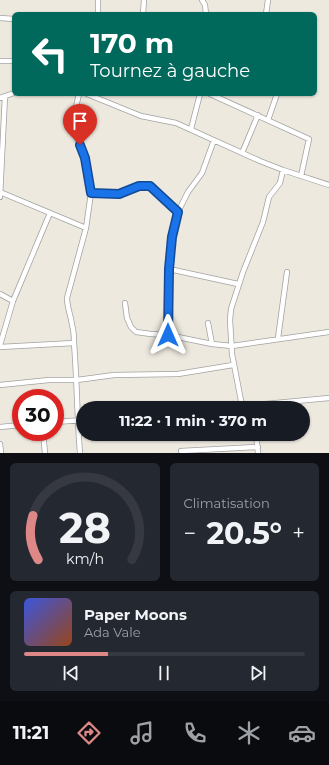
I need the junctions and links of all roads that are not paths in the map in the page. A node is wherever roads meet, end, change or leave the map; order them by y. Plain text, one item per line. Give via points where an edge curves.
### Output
1 (98, 0) edge
2 (144, 0) edge
3 (202, 0) edge
4 (268, 0) edge
5 (98, 12) edge
6 (143, 12) edge
7 (206, 12) edge
8 (266, 12) edge
9 (0, 18) edge
10 (12, 19) edge
11 (0, 61) edge
12 (12, 61) edge
13 (79, 96) edge
14 (92, 96) edge
15 (199, 96) edge
16 (215, 96) edge
17 (276, 96) edge
18 (3, 97) edge
19 (258, 115) junction
20 (268, 120) junction
21 (191, 129) junction
22 (214, 140) junction
23 (242, 153) junction
24 (283, 170) junction
25 (300, 176) junction
26 (329, 185) edge
27 (91, 193) junction
28 (0, 194) edge
29 (178, 212) junction
30 (50, 213) junction
31 (86, 228) junction
32 (169, 269) junction
33 (287, 272) dead end
34 (238, 284) junction
35 (0, 294) edge
36 (13, 301) junction
37 (125, 303) dead end
38 (208, 323) dead end
39 (329, 332) edge
40 (168, 335) junction
41 (278, 338) junction
42 (74, 343) junction
43 (212, 344) junction
44 (0, 346) edge
45 (232, 346) junction
46 (233, 365) junction
47 (77, 380) junction
48 (0, 385) edge
49 (329, 398) edge
50 (77, 401) edge
51 (241, 401) edge
52 (304, 401) edge
53 (76, 420) edge
54 (64, 421) edge
55 (12, 426) edge
56 (0, 427) edge
57 (44, 441) edge
58 (79, 441) edge
59 (257, 441) edge
60 (0, 444) edge
61 (258, 447) junction
62 (181, 452) dead end
63 (1, 453) edge
64 (45, 453) edge
65 (80, 453) edge
66 (258, 453) edge

1 - 5 street
2 - 6 street
3 - 7 street
4 - 8 street
9 - 10 street
11 - 12 street
13 - 27 street via 74,127 85,158
14 - 21 street via 141,116 176,123
15 - 21 street
16 - 19 street
17 - 20 street
18 - 28 street
19 - 20 street
19 - 23 street
20 - 25 street via 309,139
21 - 22 street
22 - 23 street
22 - 29 street via 202,173 186,195
23 - 24 street
24 - 25 street
24 - 34 street via 280,183 269,196 263,222
25 - 26 street
27 - 29 street via 119,194 139,186 150,186
27 - 31 street
28 - 30 street
29 - 32 street via 172,237
30 - 31 street
30 - 36 street
31 - 42 street via 67,298
32 - 34 street
32 - 40 street
33 - 41 street
34 - 45 street via 231,308
35 - 36 street
36 - 44 street
37 - 40 street via 127,318 136,332
38 - 43 street
39 - 41 street
40 - 43 street
41 - 45 street
42 - 44 street
42 - 47 street
43 - 45 street
45 - 46 street
46 - 47 street via 178,374 114,375
46 - 51 street
47 - 48 street
47 - 50 street
49 - 52 street
53 - 54 street
55 - 56 street
57 - 64 street
58 - 65 street
59 - 61 street
60 - 63 street
61 - 62 street
61 - 66 street

